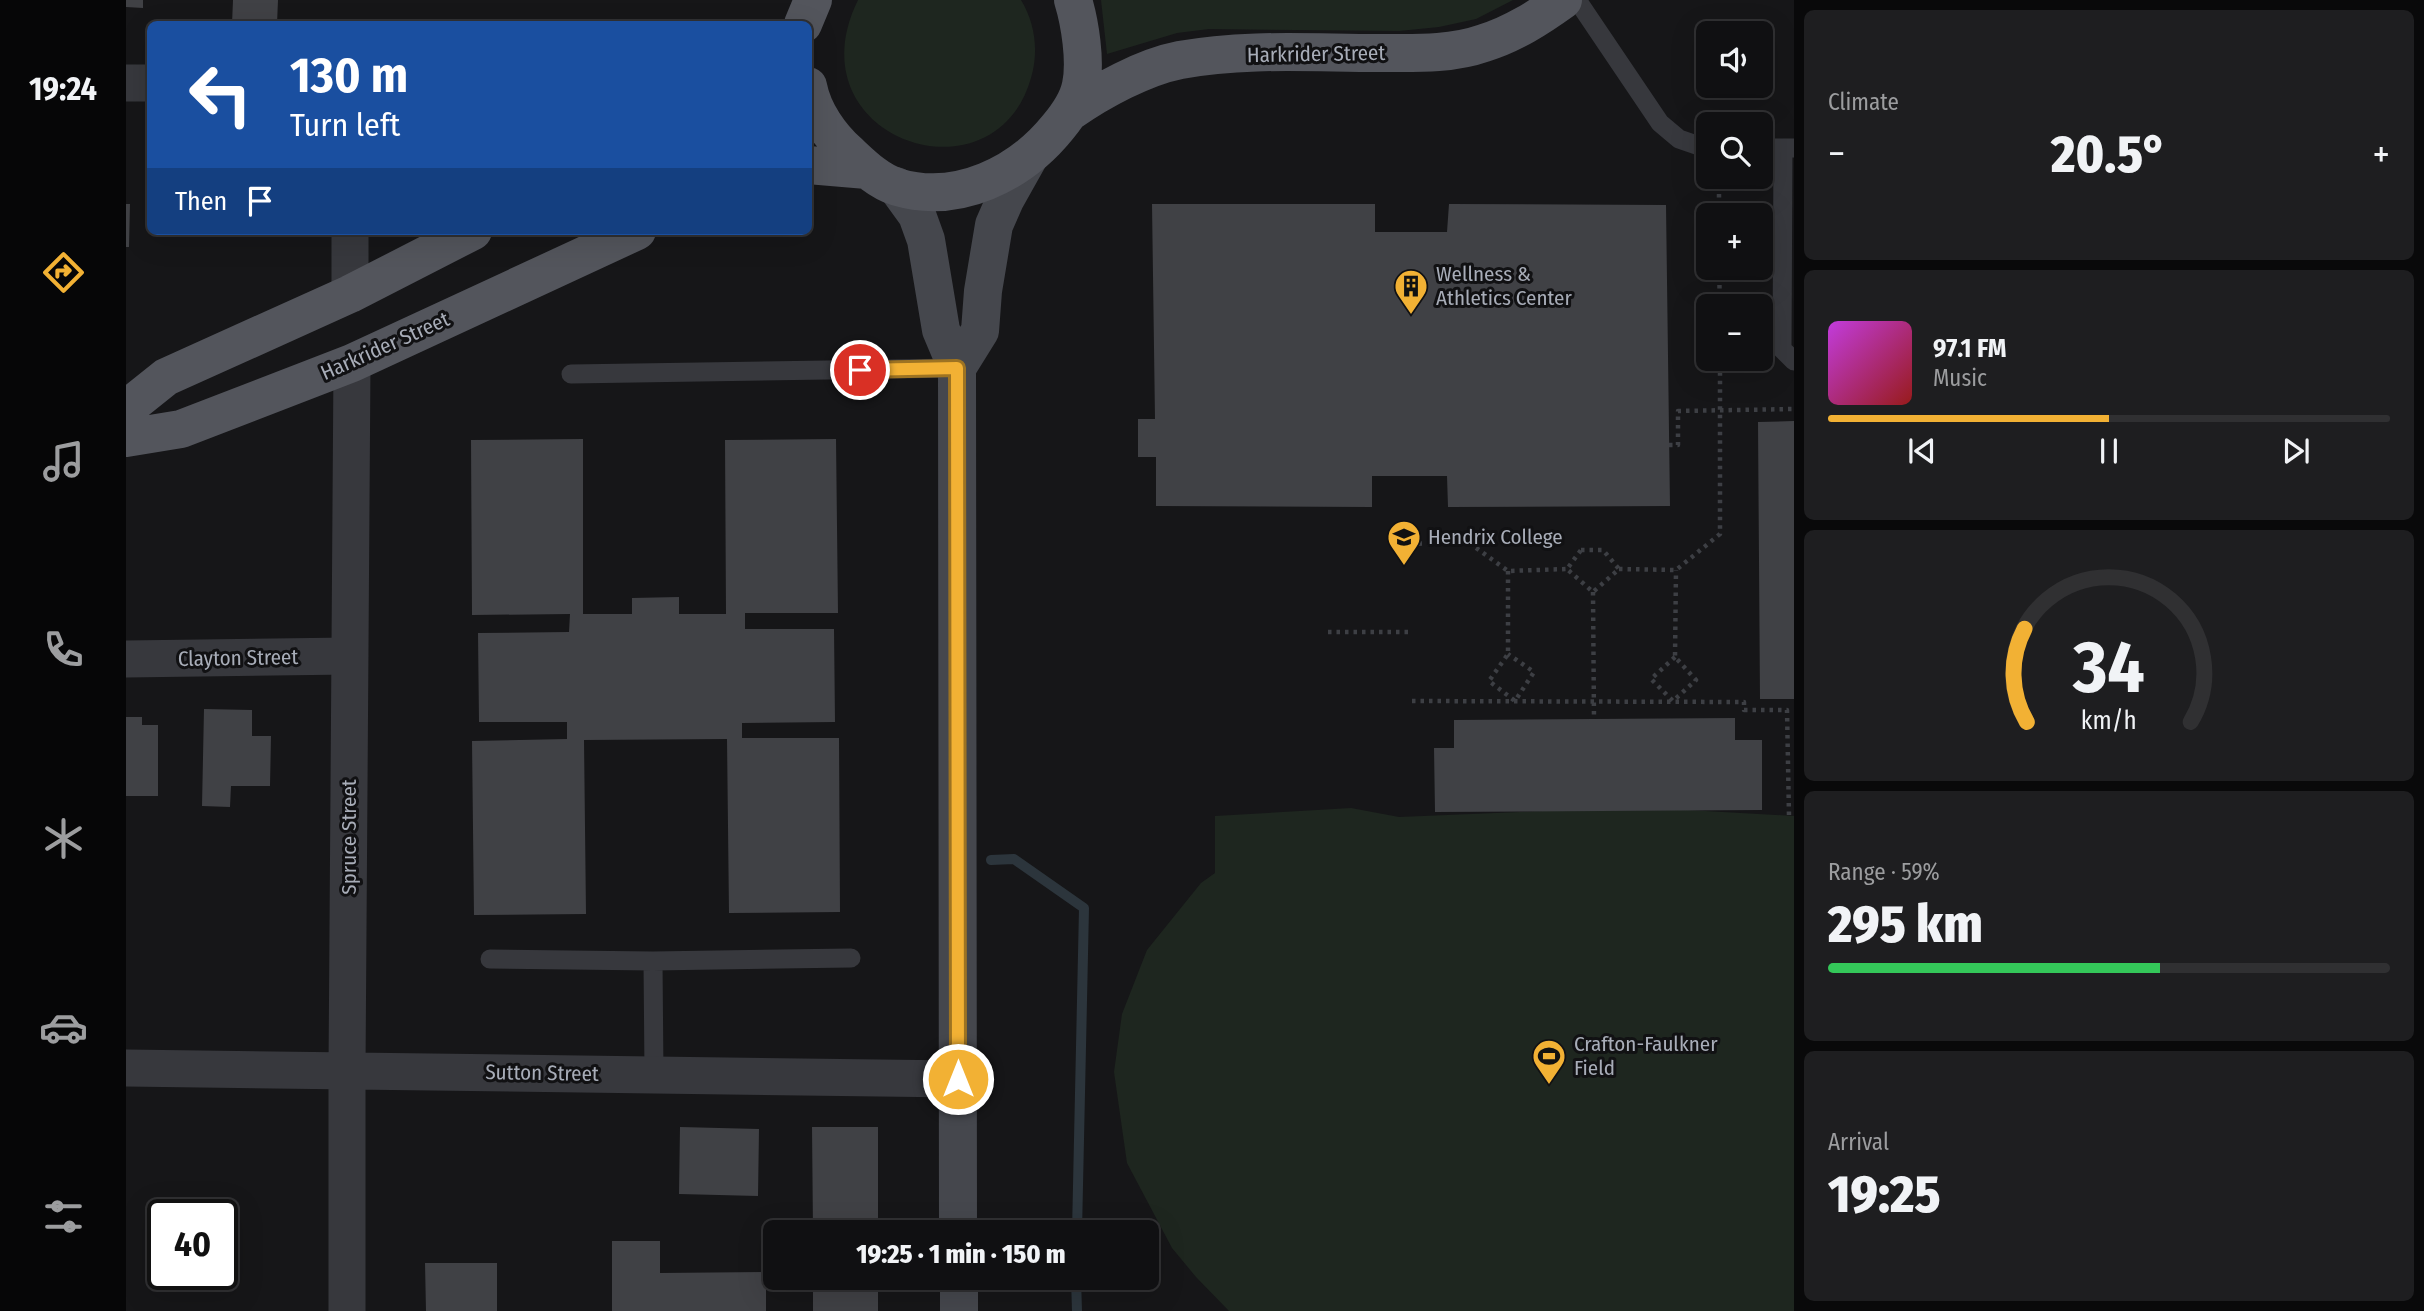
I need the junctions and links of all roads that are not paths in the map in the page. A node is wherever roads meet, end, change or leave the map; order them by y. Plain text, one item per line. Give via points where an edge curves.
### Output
1 (1073, 0) edge
2 (1563, 0) edge
3 (1577, 0) edge
4 (126, 83) edge
5 (147, 83) edge
6 (812, 99) edge
7 (1070, 112) junction
8 (1696, 145) edge
9 (1788, 148) edge
10 (1028, 159) junction
11 (812, 166) edge
12 (881, 178) junction
13 (350, 235) edge
14 (464, 235) edge
15 (628, 235) edge
16 (350, 294) junction
17 (1794, 361) edge
18 (352, 363) junction
19 (957, 368) junction
20 (571, 374) dead end
21 (126, 409) edge
22 (126, 438) edge
23 (350, 656) junction
24 (126, 659) edge
25 (490, 958) dead end
26 (851, 958) dead end
27 (653, 961) junction
28 (126, 1068) edge
29 (347, 1070) junction
30 (654, 1074) junction
31 (958, 1079) junction
32 (958, 1220) edge
33 (958, 1290) edge
34 (347, 1311) edge
35 (959, 1311) edge

1 - 7 main road via 1082,51 1081,85
2 - 7 main road, Harkrider Street via 1529,24 1483,44 1436,52 1217,55 1177,61 1097,93
3 - 8 lane via 1660,123 1679,139
4 - 5 street
6 - 12 main road via 825,127 843,148
7 - 10 main road
9 - 17 lane via 1782,349
10 - 12 main road via 995,179 954,191 923,192
10 - 19 street via 994,225 980,331
11 - 12 main road
12 - 19 street via 917,215 926,240 941,330
13 - 16 street
14 - 16 main road
15 - 18 main road, Harkrider Street
16 - 21 main road via 166,377
18 - 22 main road, Harkrider Street via 181,429
18 - 23 street, Spruce Street
19 - 20 lane
19 - 31 street
23 - 24 street, Clayton Street
23 - 29 street, Spruce Street
25 - 27 lane
26 - 27 lane
27 - 30 lane
28 - 29 street, Sutton Street
29 - 30 street, Sutton Street
29 - 34 street, Spruce Street
30 - 31 street, Sutton Street
31 - 32 street
33 - 35 street

